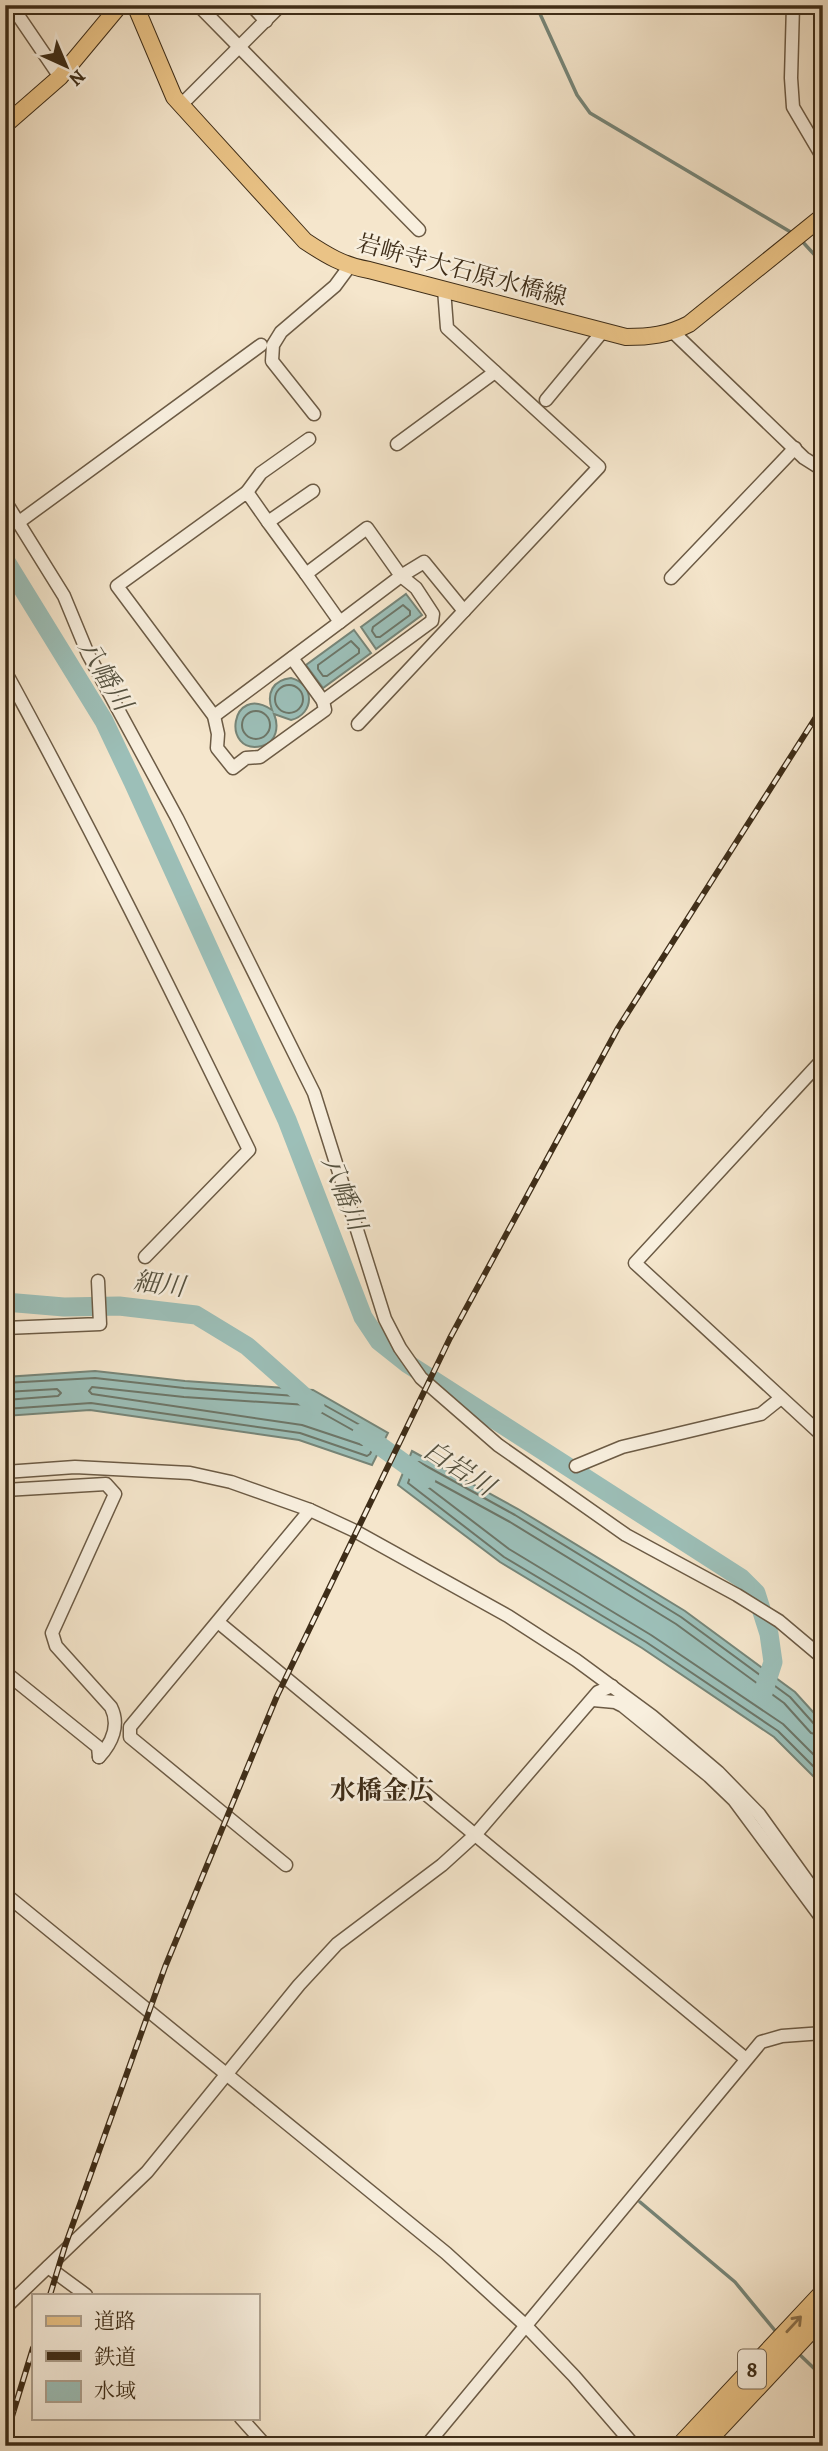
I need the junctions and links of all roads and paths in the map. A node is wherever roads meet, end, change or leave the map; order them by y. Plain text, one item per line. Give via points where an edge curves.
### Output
1 (11, 5) edge
2 (120, 5) edge
3 (135, 5) edge
4 (198, 5) edge
5 (251, 5) edge
6 (281, 5) edge
7 (793, 5) edge
8 (266, 21) junction
9 (239, 47) junction
10 (60, 77) junction
11 (180, 105) junction
12 (5, 125) edge
13 (823, 158) edge
14 (823, 216) edge
15 (419, 230) dead end
16 (349, 267) junction
17 (444, 289) junction
18 (603, 331) junction
19 (673, 332) junction
20 (261, 345) dead end
21 (495, 372) junction
22 (547, 400) dead end
23 (314, 414) dead end
24 (309, 439) dead end
25 (397, 444) dead end
26 (795, 448) junction
27 (823, 470) edge
28 (313, 491) dead end
29 (247, 492) junction
30 (5, 501) edge
31 (19, 522) junction
32 (268, 522) junction
33 (306, 574) junction
34 (401, 576) junction
35 (671, 578) dead end
36 (464, 611) junction
37 (340, 622) junction
38 (292, 658) junction
39 (5, 671) edge
40 (323, 701) junction
41 (214, 716) junction
42 (358, 724) dead end
43 (823, 1059) edge
44 (145, 1257) dead end
45 (98, 1281) dead end
46 (5, 1328) edge
47 (782, 1398) junction
48 (823, 1436) edge
49 (576, 1466) dead end
50 (5, 1472) edge
51 (5, 1490) edge
52 (310, 1510) junction
53 (218, 1622) junction
54 (823, 1658) edge
55 (5, 1672) edge
56 (612, 1685) junction
57 (593, 1700) junction
58 (475, 1835) junction
59 (286, 1865) dead end
60 (5, 1894) edge
61 (823, 1903) edge
62 (823, 1920) edge
63 (823, 2033) edge
64 (746, 2059) junction
65 (227, 2075) junction
66 (48, 2267) junction
67 (823, 2292) edge
68 (85, 2294) edge
69 (5, 2308) edge
70 (823, 2317) edge
71 (524, 2325) junction
72 (243, 2420) edge
73 (631, 2442) dead end
74 (266, 2446) edge
75 (426, 2446) edge
76 (680, 2446) edge
77 (702, 2446) edge

1 - 10 street
2 - 10 main road
3 - 11 main road, 岩峅寺大石原水橋線
4 - 9 street
5 - 8 street
6 - 8 street
7 - 13 street via 793,107
8 - 9 street
9 - 11 street
9 - 15 street
10 - 12 main road
11 - 16 main road, 岩峅寺大石原水橋線 via 305,241
14 - 19 main road, 岩峅寺大石原水橋線 via 705,312
16 - 17 main road, 岩峅寺大石原水橋線
16 - 23 street via 273,345 272,361
17 - 18 main road, 岩峅寺大石原水橋線
17 - 21 street via 447,328
18 - 19 main road, 岩峅寺大石原水橋線 via 626,337
18 - 22 street
19 - 26 street
20 - 31 street
21 - 25 street
21 - 36 street via 599,467
24 - 29 street via 261,473
26 - 27 street
26 - 35 street
28 - 32 street
29 - 32 street
29 - 41 street via 117,586
30 - 31 street
31 - 54 street via 64,596 88,654 177,818 314,1093 385,1319 421,1378 469,1422 555,1486 626,1535 779,1620
32 - 33 street
33 - 34 street via 367,528
33 - 37 street
34 - 36 street via 424,562
34 - 37 street
34 - 40 street via 416,589 433,614 432,621
36 - 42 street
37 - 38 street
38 - 40 street
38 - 41 street
39 - 44 street via 146,939 248,1150
40 - 41 street via 325,710 260,757 246,758 233,768 217,748
43 - 47 street via 635,1263
45 - 46 street via 100,1324
47 - 48 street
47 - 49 street via 761,1414 622,1447
50 - 52 street via 75,1467 190,1473
51 - 55 street via 106,1484 115,1494 52,1633 56,1646 116,1717 112,1739 100,1757 98,1747
52 - 53 street
52 - 56 street via 496,1609
53 - 58 street
53 - 59 street via 130,1727 130,1737
56 - 57 street
56 - 61 street via 718,1772 759,1814
57 - 58 street
57 - 62 street via 623,1706 726,1792
58 - 64 street
58 - 65 street via 337,1944
60 - 65 street
63 - 64 street via 768,2038
64 - 71 street
65 - 66 street via 147,2172
65 - 71 street via 446,2253
66 - 68 street
66 - 69 street
76 -> 67 highway, 8
70 - 77 highway, 8
71 - 73 street
71 - 75 street
72 - 74 street

